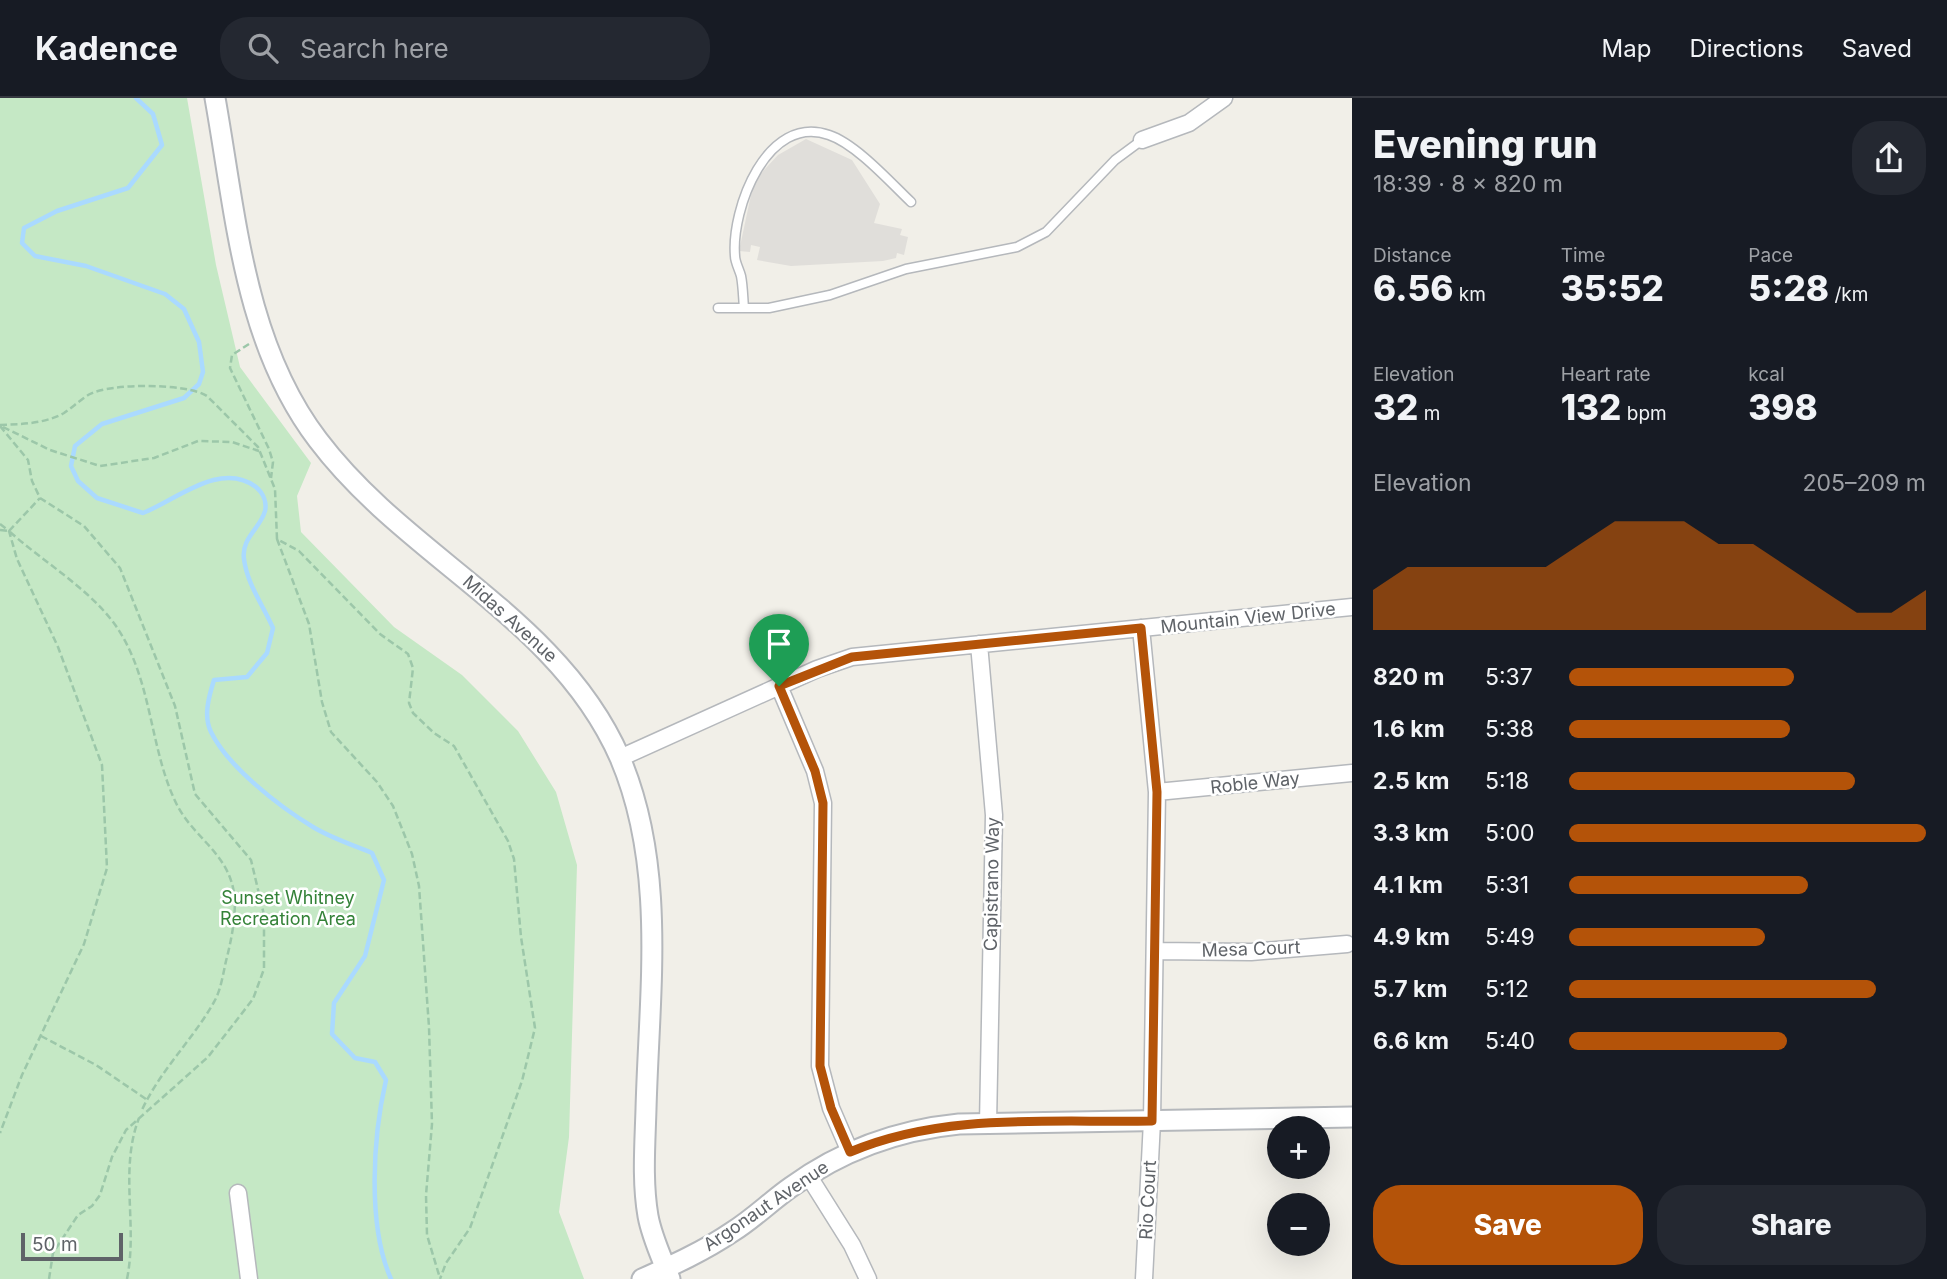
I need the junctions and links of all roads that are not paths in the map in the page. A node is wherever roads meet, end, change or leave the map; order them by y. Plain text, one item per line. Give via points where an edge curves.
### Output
1 (215, 98) edge
2 (1224, 98) edge
3 (1142, 140) joint
4 (911, 202) dead end
5 (744, 308) junction
6 (718, 309) dead end
7 (1352, 607) edge
8 (1141, 628) junction
9 (979, 644) junction
10 (779, 686) junction
11 (620, 758) junction
12 (1352, 773) edge
13 (1157, 792) junction
14 (1347, 944) dead end
15 (1155, 951) junction
16 (1352, 1116) edge
17 (1152, 1121) junction
18 (988, 1124) junction
19 (850, 1152) junction
20 (808, 1175) junction
21 (238, 1193) dead end
22 (668, 1273) edge
23 (249, 1279) edge
24 (642, 1279) edge
25 (868, 1279) edge
26 (1144, 1279) edge

1 - 11 street, Midas Avenue via 252,298 290,399 331,457 361,488 551,654 589,704
2 - 3 street via 1189,123
3 - 5 lane via 1115,160 1046,232 1017,247 906,270 830,295 769,308
4 - 5 lane via 830,135 809,133 785,141 758,166 739,218 735,256
5 - 6 lane
7 - 8 street, Mountain View Drive
8 - 9 street, Mountain View Drive
8 - 13 street, Rio Court
9 - 10 street, Mountain View Drive via 852,657
9 - 18 street, Capistrano Way via 994,815
10 - 11 street, Mountain View Drive
10 - 19 street via 815,771 823,803 820,1066
11 - 22 street, Midas Avenue via 640,816 648,859 646,1195 651,1231
12 - 13 street, Roble Way
13 - 15 street, Rio Court
14 - 15 street, Mesa Court via 1251,952
15 - 17 street, Rio Court
16 - 17 street, Argonaut Avenue
17 - 18 street, Argonaut Avenue
17 - 26 street, Rio Court
18 - 19 street, Argonaut Avenue via 911,1131
19 - 20 street, Argonaut Avenue
20 - 22 street, Argonaut Avenue
20 - 25 street
21 - 23 street
22 - 24 street, Argonaut Avenue

